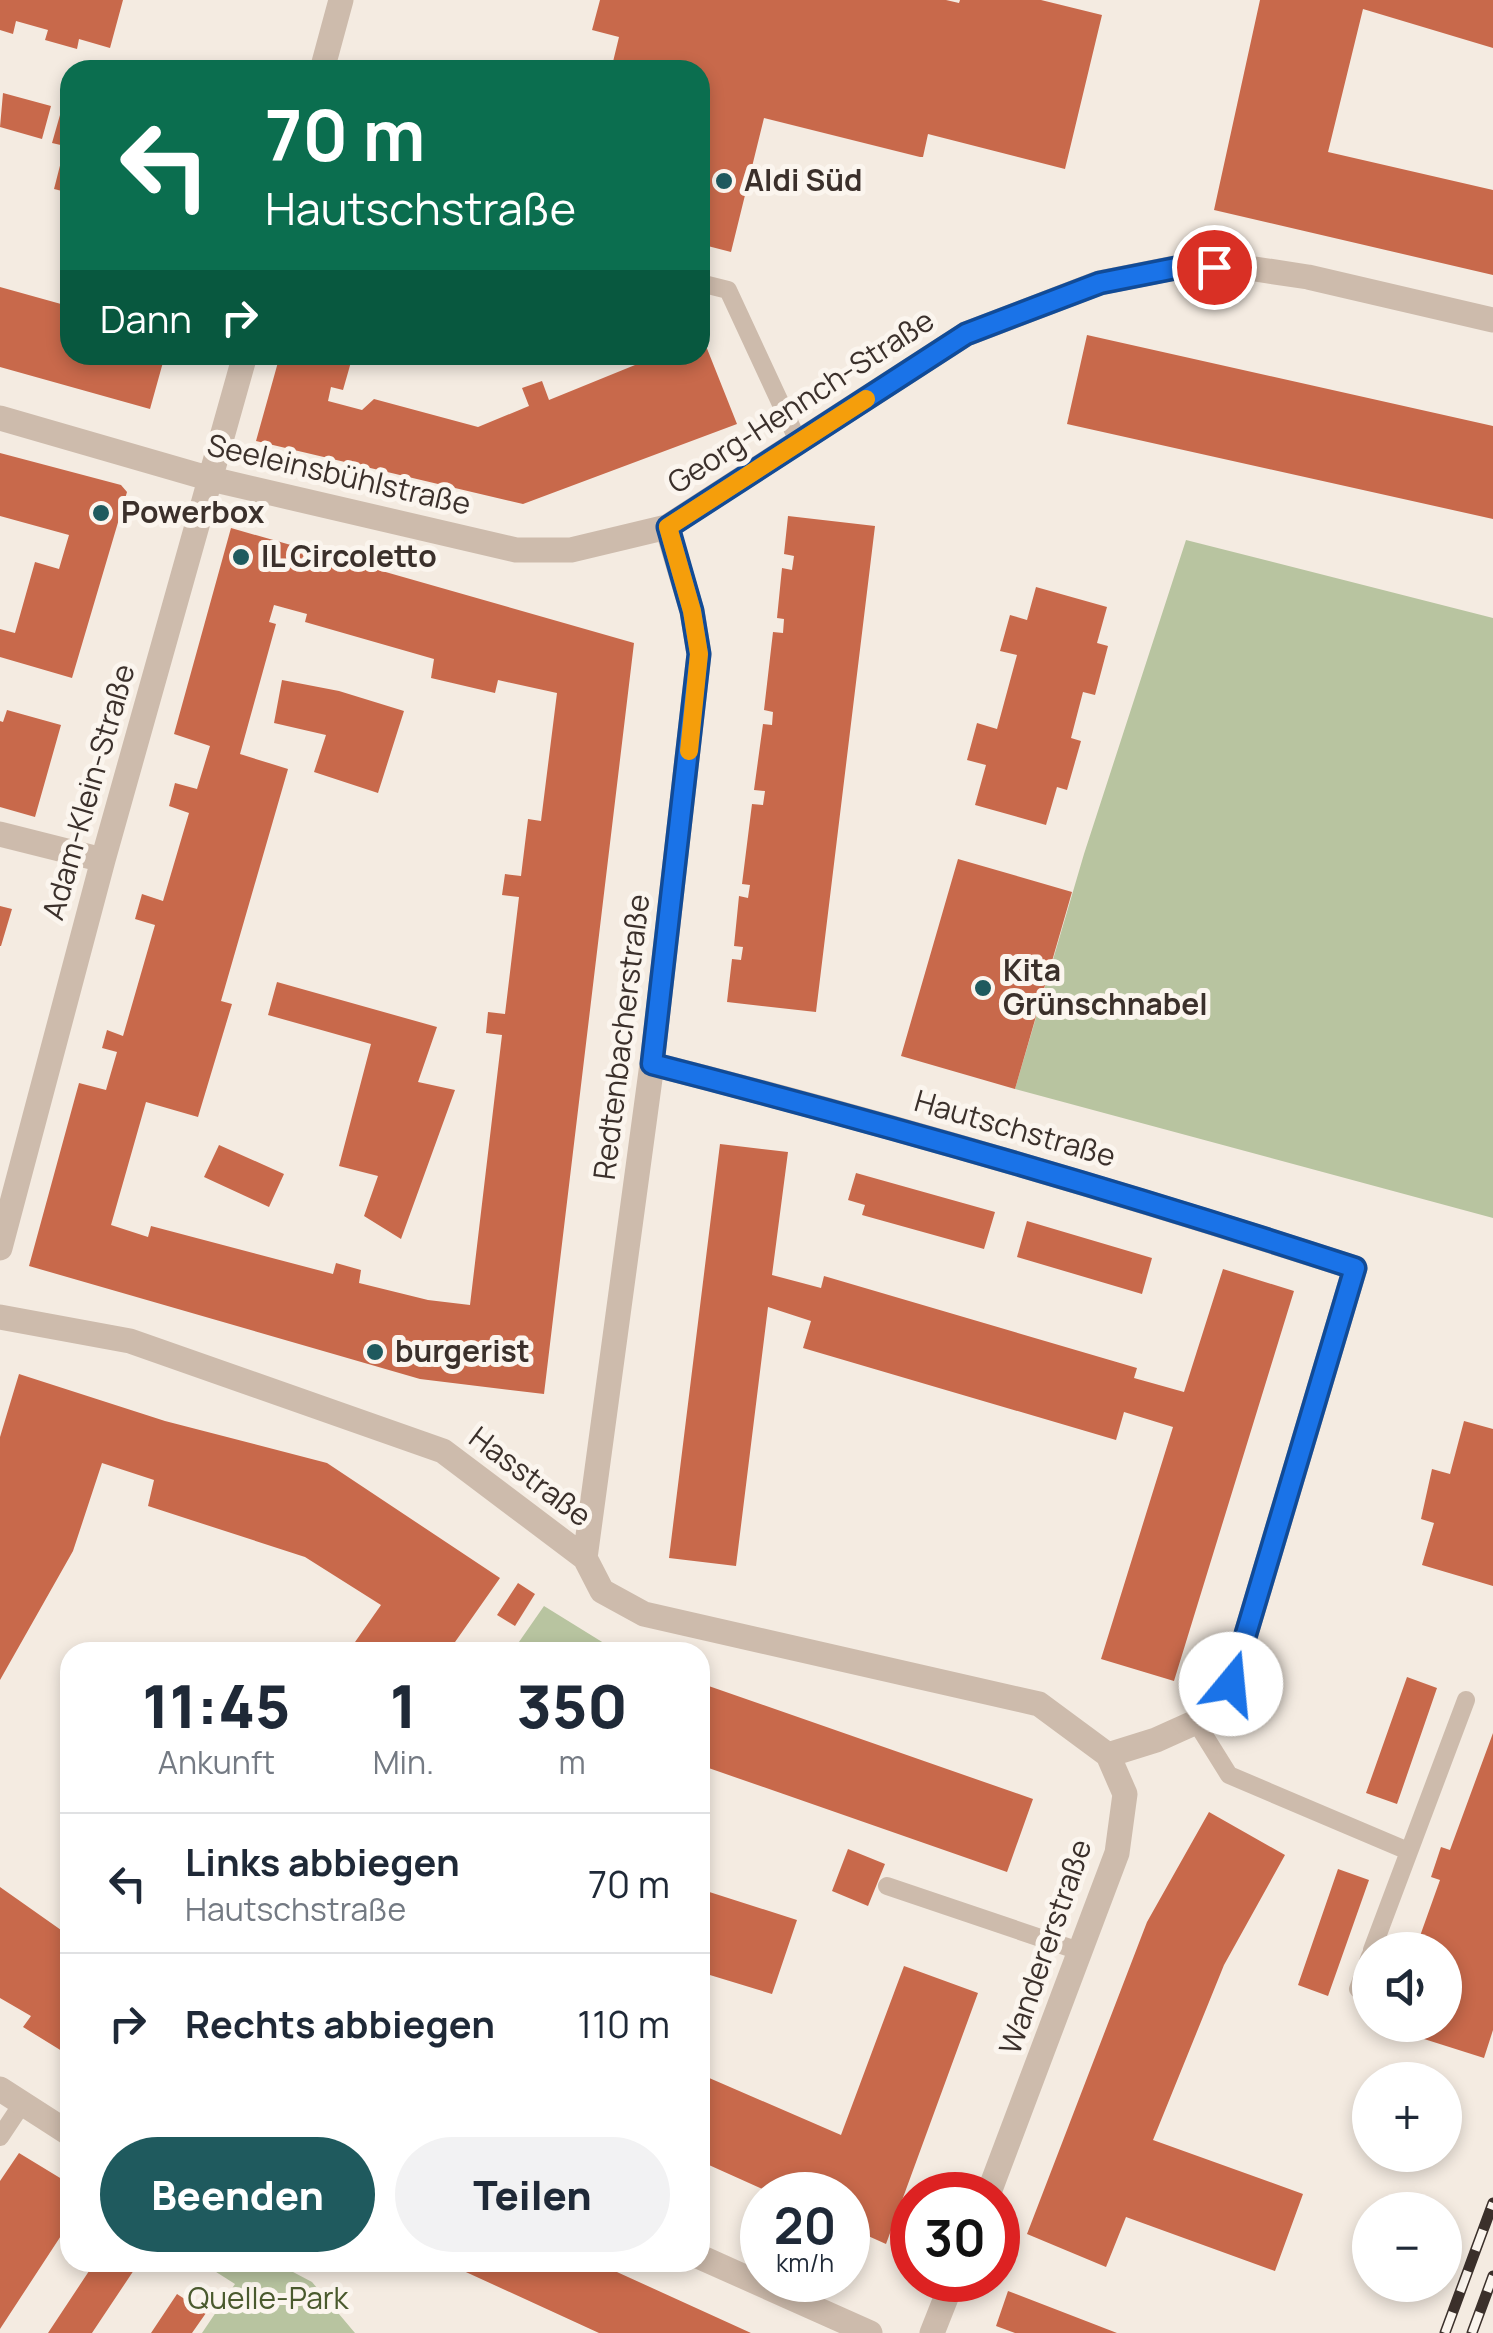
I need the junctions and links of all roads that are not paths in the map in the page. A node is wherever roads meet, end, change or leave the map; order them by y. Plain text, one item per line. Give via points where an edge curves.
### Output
1 (341, 0) edge
2 (325, 60) edge
3 (710, 286) edge
4 (1493, 320) edge
5 (242, 365) edge
6 (0, 418) edge
7 (800, 443) junction
8 (211, 480) junction
9 (668, 527) junction
10 (0, 834) edge
11 (103, 860) junction
12 (652, 1064) junction
13 (0, 1248) edge
14 (0, 1317) edge
15 (585, 1558) junction
16 (1466, 1700) dead end
17 (1196, 1722) junction
18 (1108, 1754) junction
19 (1408, 1851) junction
20 (888, 1886) dead end
21 (1379, 1932) edge
22 (1082, 1952) junction
23 (0, 2089) edge
24 (22, 2104) junction
25 (60, 2128) edge
26 (0, 2137) edge
27 (997, 2172) edge
28 (710, 2261) edge
29 (944, 2302) edge
30 (870, 2333) edge
31 (932, 2333) edge

1 - 2 street
3 - 7 lane via 728,290
4 - 7 street, Georg-Hennch-Straße via 1308,277 1186,266 1100,283 966,334
5 - 8 street, Adam-Klein-Straße
6 - 8 street, Seeleinsbühlstraße
7 - 9 street, Georg-Hennch-Straße
8 - 9 street, Seeleinsbühlstraße via 516,550 571,550
8 - 11 street, Adam-Klein-Straße
9 - 12 street, Redtenbacherstraße via 699,654
10 - 11 street
11 - 13 street, Adam-Klein-Straße
12 - 15 street, Redtenbacherstraße
12 - 17 street, Hautschstraße via 848,1114 1355,1268 1231,1684
14 - 15 street, Hasstraße via 130,1341 443,1451
15 - 18 street, Hasstraße via 602,1592 644,1614 1038,1704
16 - 19 lane
17 - 18 street
17 - 19 lane via 1229,1775
18 - 22 street, Wandererstraße via 1125,1794 1120,1834
19 - 21 lane
20 - 22 lane
22 - 27 street, Wandererstraße
23 - 24 street
24 - 25 street
24 - 26 lane
28 - 30 street
29 - 31 street

